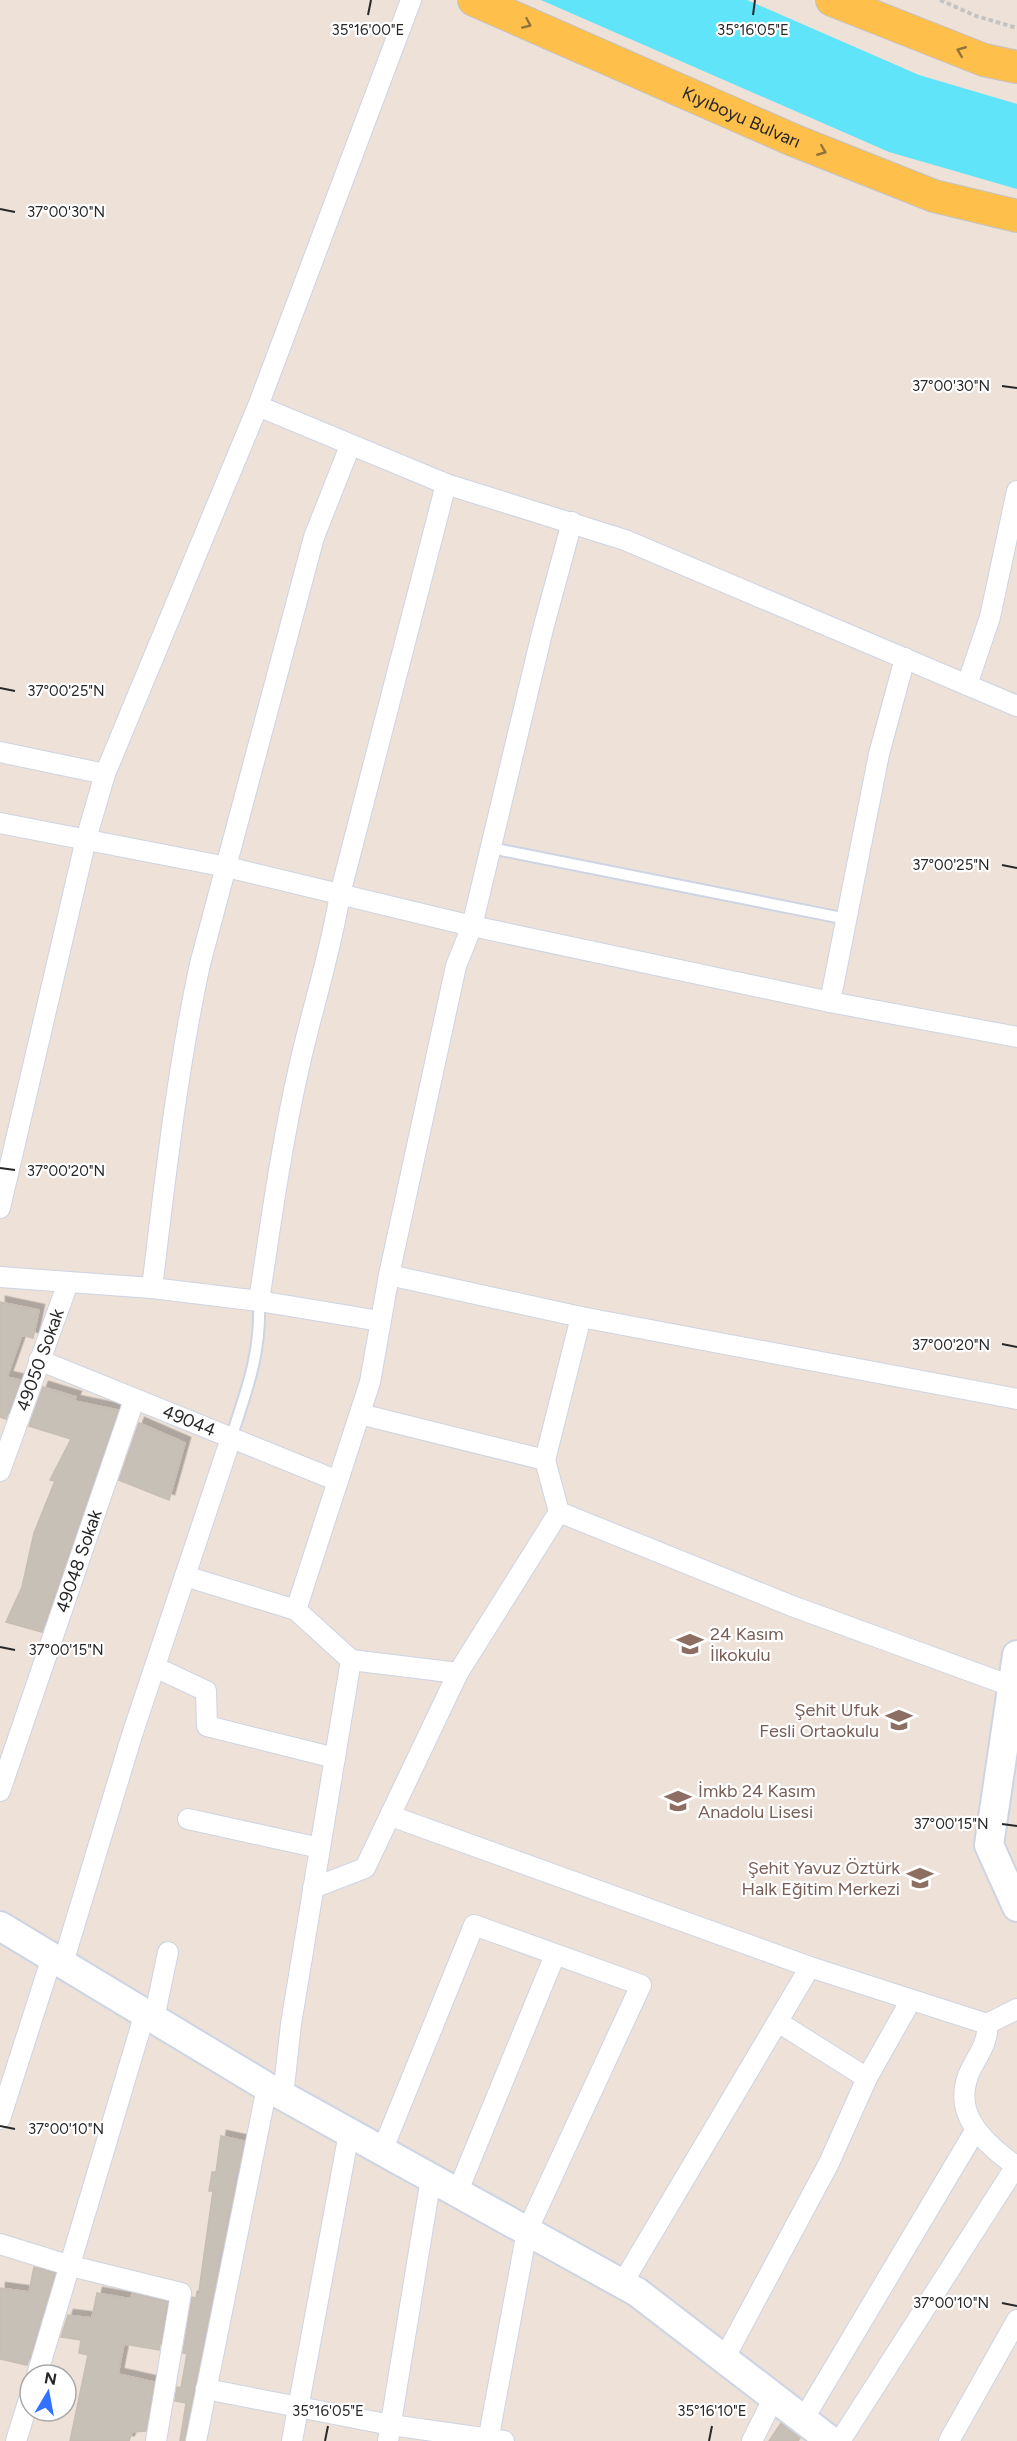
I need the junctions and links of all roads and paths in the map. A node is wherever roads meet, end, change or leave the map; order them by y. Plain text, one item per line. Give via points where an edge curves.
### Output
1 (411, 0) edge
2 (474, 0) edge
3 (832, 0) edge
4 (940, 0) edge
5 (1017, 28) edge
6 (1017, 67) edge
7 (1017, 216) edge
8 (258, 406) junction
9 (350, 446) junction
10 (446, 484) junction
11 (1017, 491) edge
12 (572, 522) junction
13 (905, 658) junction
14 (968, 685) junction
15 (1017, 706) edge
16 (0, 752) edge
17 (105, 774) junction
18 (0, 822) edge
19 (86, 839) junction
20 (491, 848) junction
21 (227, 867) junction
22 (340, 894) junction
23 (847, 919) junction
24 (472, 926) junction
25 (831, 1002) junction
26 (1017, 1037) edge
27 (0, 1208) edge
28 (389, 1275) junction
29 (0, 1276) edge
30 (68, 1283) junction
31 (152, 1288) junction
32 (259, 1301) junction
33 (581, 1317) junction
34 (380, 1321) junction
35 (39, 1360) junction
36 (1017, 1399) edge
37 (134, 1400) junction
38 (360, 1414) junction
39 (231, 1438) junction
40 (545, 1460) junction
41 (0, 1471) edge
42 (338, 1481) junction
43 (559, 1512) junction
44 (186, 1576) junction
45 (296, 1610) junction
46 (351, 1660) junction
47 (1015, 1665) edge
48 (155, 1667) junction
49 (458, 1673) junction
50 (1010, 1747) edge
51 (335, 1758) junction
52 (0, 1791) edge
53 (391, 1816) junction
54 (188, 1819) dead end
55 (320, 1848) junction
56 (1006, 1862) edge
57 (313, 1888) junction
58 (1017, 1907) edge
59 (0, 1926) edge
60 (168, 1953) dead end
61 (555, 1955) junction
62 (57, 1960) junction
63 (810, 1967) junction
64 (911, 2000) junction
65 (1017, 2009) edge
66 (150, 2016) junction
67 (778, 2022) junction
68 (987, 2024) junction
69 (867, 2078) junction
70 (275, 2091) junction
71 (0, 2119) edge
72 (975, 2131) junction
73 (349, 2133) junction
74 (382, 2151) junction
75 (1017, 2166) edge
76 (430, 2178) junction
77 (457, 2193) junction
78 (527, 2231) junction
79 (0, 2244) edge
80 (71, 2266) junction
81 (622, 2284) junction
82 (1017, 2320) edge
83 (724, 2359) junction
84 (41, 2363) edge
85 (206, 2389) junction
86 (774, 2397) junction
87 (298, 2408) junction
88 (803, 2420) junction
89 (22, 2423) edge
90 (389, 2433) edge
91 (493, 2440) edge
92 (16, 2441) edge
93 (156, 2441) edge
94 (196, 2441) edge
95 (292, 2441) edge
96 (752, 2441) edge
97 (831, 2441) edge
98 (840, 2441) edge
99 (949, 2441) edge

1 - 8 street
2 -> 7 main road, Kıyıboyu Bulvarı via 793,140 934,196
6 -> 3 main road via 984,60
4 - 5 path
8 - 9 street
8 - 17 street
9 - 10 street
9 - 21 street via 314,537
10 - 12 street
10 - 22 street
11 - 14 street via 990,617
12 - 13 street via 626,540
12 - 20 street
13 - 14 street
13 - 23 street via 879,754
14 - 15 street
16 - 17 street
17 - 19 street
18 - 19 street
19 - 21 street
19 - 27 street
20 - 23 lane
20 - 24 street
21 - 22 street
21 - 31 street via 185,1033
22 - 24 street
22 - 32 street via 282,1150
23 - 25 street
24 - 25 street
24 - 28 street via 456,966
25 - 26 street
28 - 33 street
28 - 34 street
29 - 30 street
30 - 31 street
30 - 35 street, 49050 Sokak
31 - 32 street
32 - 34 street
32 - 39 lane via 256,1362
33 - 36 street
33 - 40 street
34 - 38 street via 370,1383
35 - 37 street, 49044
35 - 41 street, 49050 Sokak
37 - 39 street, 49044
37 - 52 street, 49048 Sokak
38 - 40 street
38 - 42 street
39 - 42 street, 49044
39 - 44 street
40 - 43 street
42 - 45 street
43 - 47 street via 792,1606
43 - 49 street
44 - 45 street
44 - 48 street
45 - 46 street
46 - 49 street
46 - 51 street
47 - 50 street
48 - 51 street via 206,1691 207,1726
48 - 62 street
49 - 53 street
50 - 56 street via 989,1845
51 - 55 street
53 - 57 street via 365,1868
53 - 63 street
54 - 55 street
55 - 57 street
56 - 58 street
57 - 70 street
59 - 62 street
60 - 66 street
61 - 74 street via 474,1925
61 - 77 street
61 - 78 street via 640,1985
62 - 66 street
62 - 71 street
63 - 64 street
63 - 67 street
64 - 68 street
64 - 69 street
65 - 68 street
66 - 70 street
66 - 80 street
67 - 69 street
67 - 81 street
68 - 72 street via 986,2039 969,2072 965,2093 967,2114
69 - 83 street via 829,2163
70 - 73 street
70 - 85 street
72 - 75 street
72 - 88 street
73 - 74 street
73 - 87 street
74 - 76 street
75 - 98 street
76 - 77 street
76 - 90 street
77 - 78 street
78 - 81 street
78 - 91 street
79 - 80 street
80 - 84 street
80 - 93 street via 181,2293
81 - 83 street
82 - 99 street
83 - 86 street
85 - 87 street
85 - 94 street
86 - 88 street
86 - 96 street
87 - 90 street
87 - 95 street
88 - 97 street
89 - 92 street
90 - 91 street

